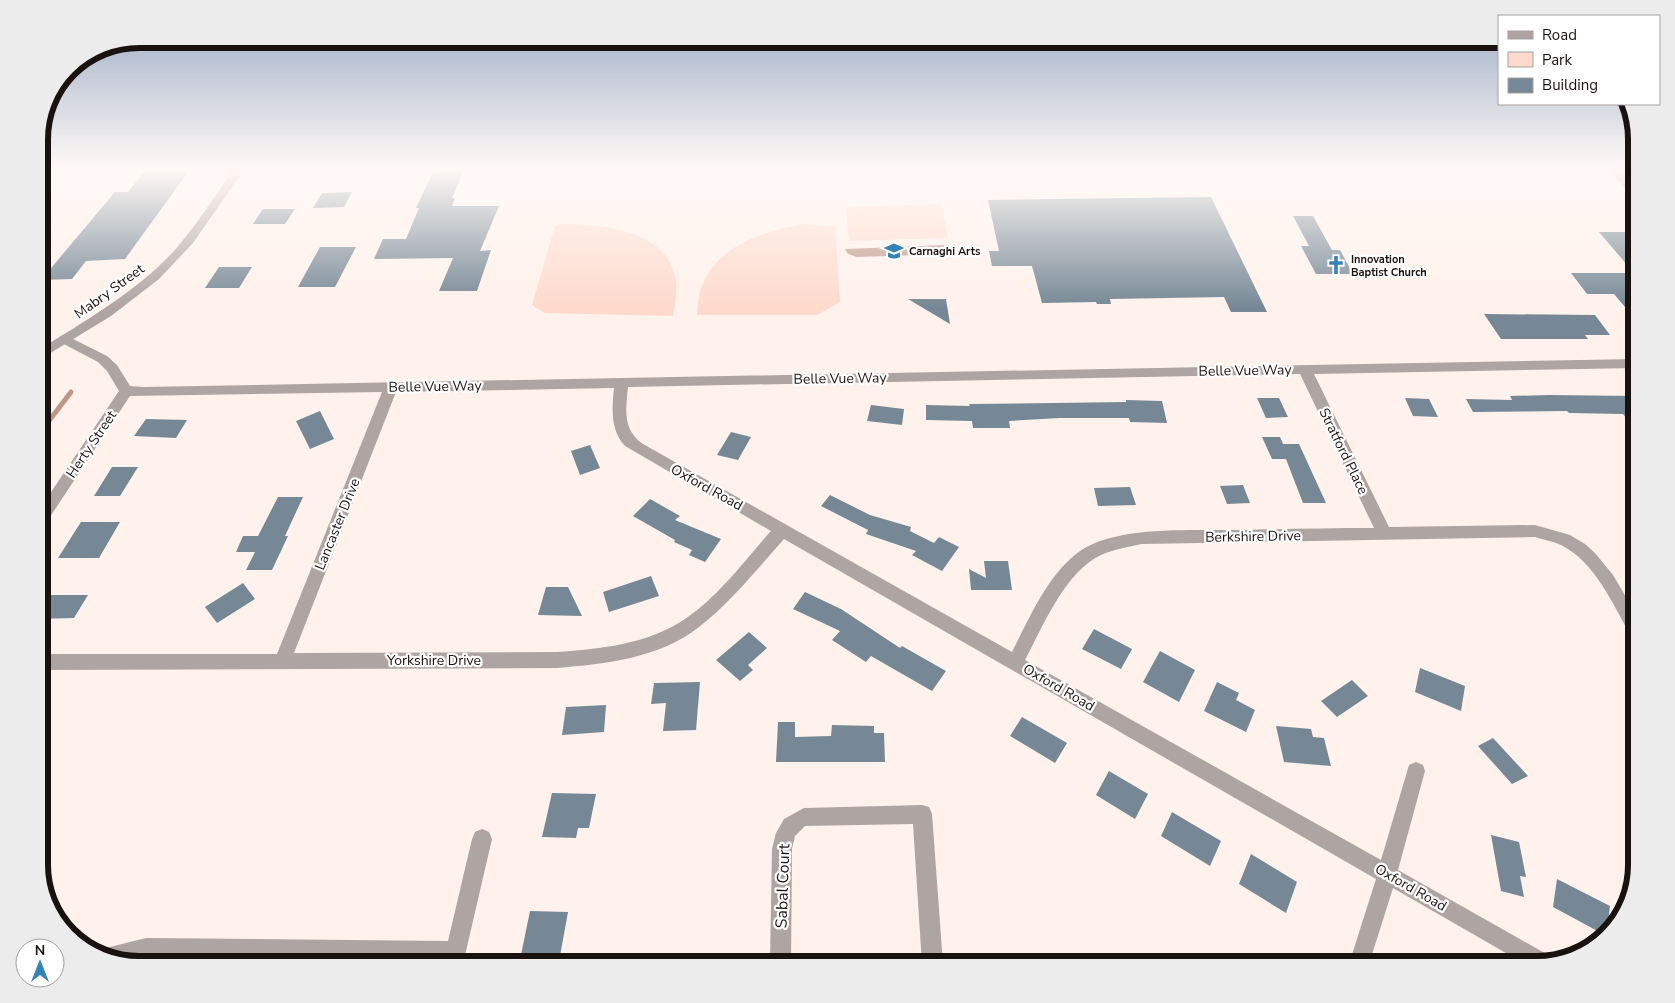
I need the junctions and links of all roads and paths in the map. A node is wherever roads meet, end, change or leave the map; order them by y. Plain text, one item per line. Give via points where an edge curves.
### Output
1 (207, 215) edge
2 (65, 339) junction
3 (48, 350) edge
4 (1627, 363) edge
5 (1304, 368) junction
6 (622, 382) junction
7 (391, 386) junction
8 (126, 391) junction
9 (48, 508) edge
10 (782, 529) junction
11 (1385, 534) junction
12 (1628, 616) edge
13 (283, 661) junction
14 (48, 662) edge
15 (1014, 662) junction
16 (1416, 771) dead end
17 (482, 839) dead end
18 (1387, 874) junction
19 (121, 954) edge
20 (392, 956) edge
21 (454, 956) edge
22 (780, 956) edge
23 (932, 956) edge
24 (1361, 956) edge
25 (1531, 956) edge

1 - 2 street, Mabry Street via 170,262 127,300
2 - 3 street, Mabry Street
2 - 8 street via 98,356 112,368
4 - 5 street, Belle Vue Way
5 - 6 street, Belle Vue Way
5 - 11 street, Stratford Place
6 - 7 street, Belle Vue Way
6 - 10 street, Oxford Road via 621,419 624,435 630,442
7 - 8 street, Belle Vue Way
7 - 13 street, Lancaster Drive
8 - 9 street, Herty Street
10 - 13 street, Yorkshire Drive via 706,612 668,636 629,650 592,658 557,660
10 - 15 street, Oxford Road
11 - 12 street, Berkshire Drive via 1520,530 1551,535 1568,541 1584,553 1598,568
11 - 15 street, Berkshire Drive via 1142,538 1104,546 1082,558 1065,575
13 - 14 street, Yorkshire Drive
15 - 18 street, Oxford Road
16 - 18 street
17 - 21 street
18 - 24 street
18 - 25 street, Oxford Road
19 - 20 street via 146,948
22 - 23 street, Sabal Court via 782,849 789,826 804,816 922,814

